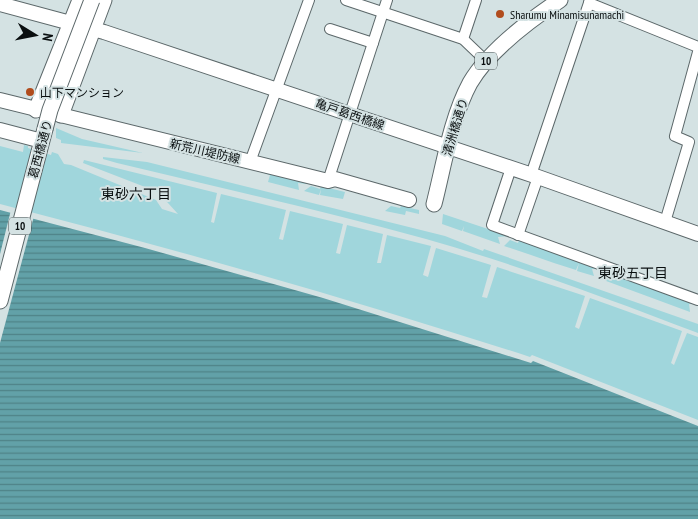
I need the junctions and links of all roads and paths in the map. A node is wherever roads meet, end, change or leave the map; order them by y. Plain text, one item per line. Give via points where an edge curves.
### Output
1 (80, 0) edge
2 (92, 0) edge
3 (104, 0) edge
4 (309, 0) edge
5 (346, 0) edge
6 (387, 0) edge
7 (476, 0) edge
8 (560, 0) edge
9 (590, 2) edge
10 (0, 4) edge
11 (383, 12) junction
12 (71, 23) junction
13 (94, 29) junction
14 (330, 29) dead end
15 (462, 39) junction
16 (373, 43) junction
17 (698, 47) edge
18 (698, 52) edge
19 (486, 61) junction
20 (276, 89) junction
21 (0, 100) edge
22 (36, 110) junction
23 (350, 114) junction
24 (60, 115) junction
25 (0, 130) edge
26 (42, 140) junction
27 (448, 147) junction
28 (250, 162) junction
29 (511, 168) junction
30 (534, 176) junction
31 (328, 181) junction
32 (410, 200) dead end
33 (434, 204) dead end
34 (665, 222) junction
35 (698, 234) edge
36 (518, 235) junction
37 (698, 300) edge
38 (0, 301) edge

1 - 12 main road
2 - 26 main road, 葛西橋通り / 10, bridge via 50,110
3 - 13 main road
4 - 20 street
5 - 11 street
6 - 11 street
7 - 15 street
8 - 19 main road, 清洲橋通り / 10
9 - 17 street
9 - 30 street
10 - 12 main road, 亀戸葛西橋線
11 - 15 street
11 - 16 street
12 - 13 main road, 亀戸葛西橋線
12 - 22 main road
13 - 20 main road, 亀戸葛西橋線
13 - 24 main road
14 - 16 street
15 - 19 street
16 - 23 street
18 - 34 street via 675,136 689,142
19 - 27 main road, 清洲橋通り / 10 via 465,93
20 - 23 main road, 亀戸葛西橋線
20 - 28 street
21 - 22 main road, 新荒川堤防線
22 - 24 main road, 新荒川堤防線
23 - 27 main road, 亀戸葛西橋線
23 - 31 street
24 - 28 main road, 新荒川堤防線
25 - 26 main road
26 - 38 main road, 葛西橋通り / 10
27 - 29 main road, 亀戸葛西橋線
27 - 33 main road, 清洲橋通り / 10
28 - 31 main road, 新荒川堤防線
29 - 30 main road, 亀戸葛西橋線
29 - 36 street via 492,225
30 - 34 main road, 亀戸葛西橋線
30 - 36 street
31 - 32 main road, 新荒川堤防線 via 335,179
34 - 35 main road, 亀戸葛西橋線
36 - 37 street

